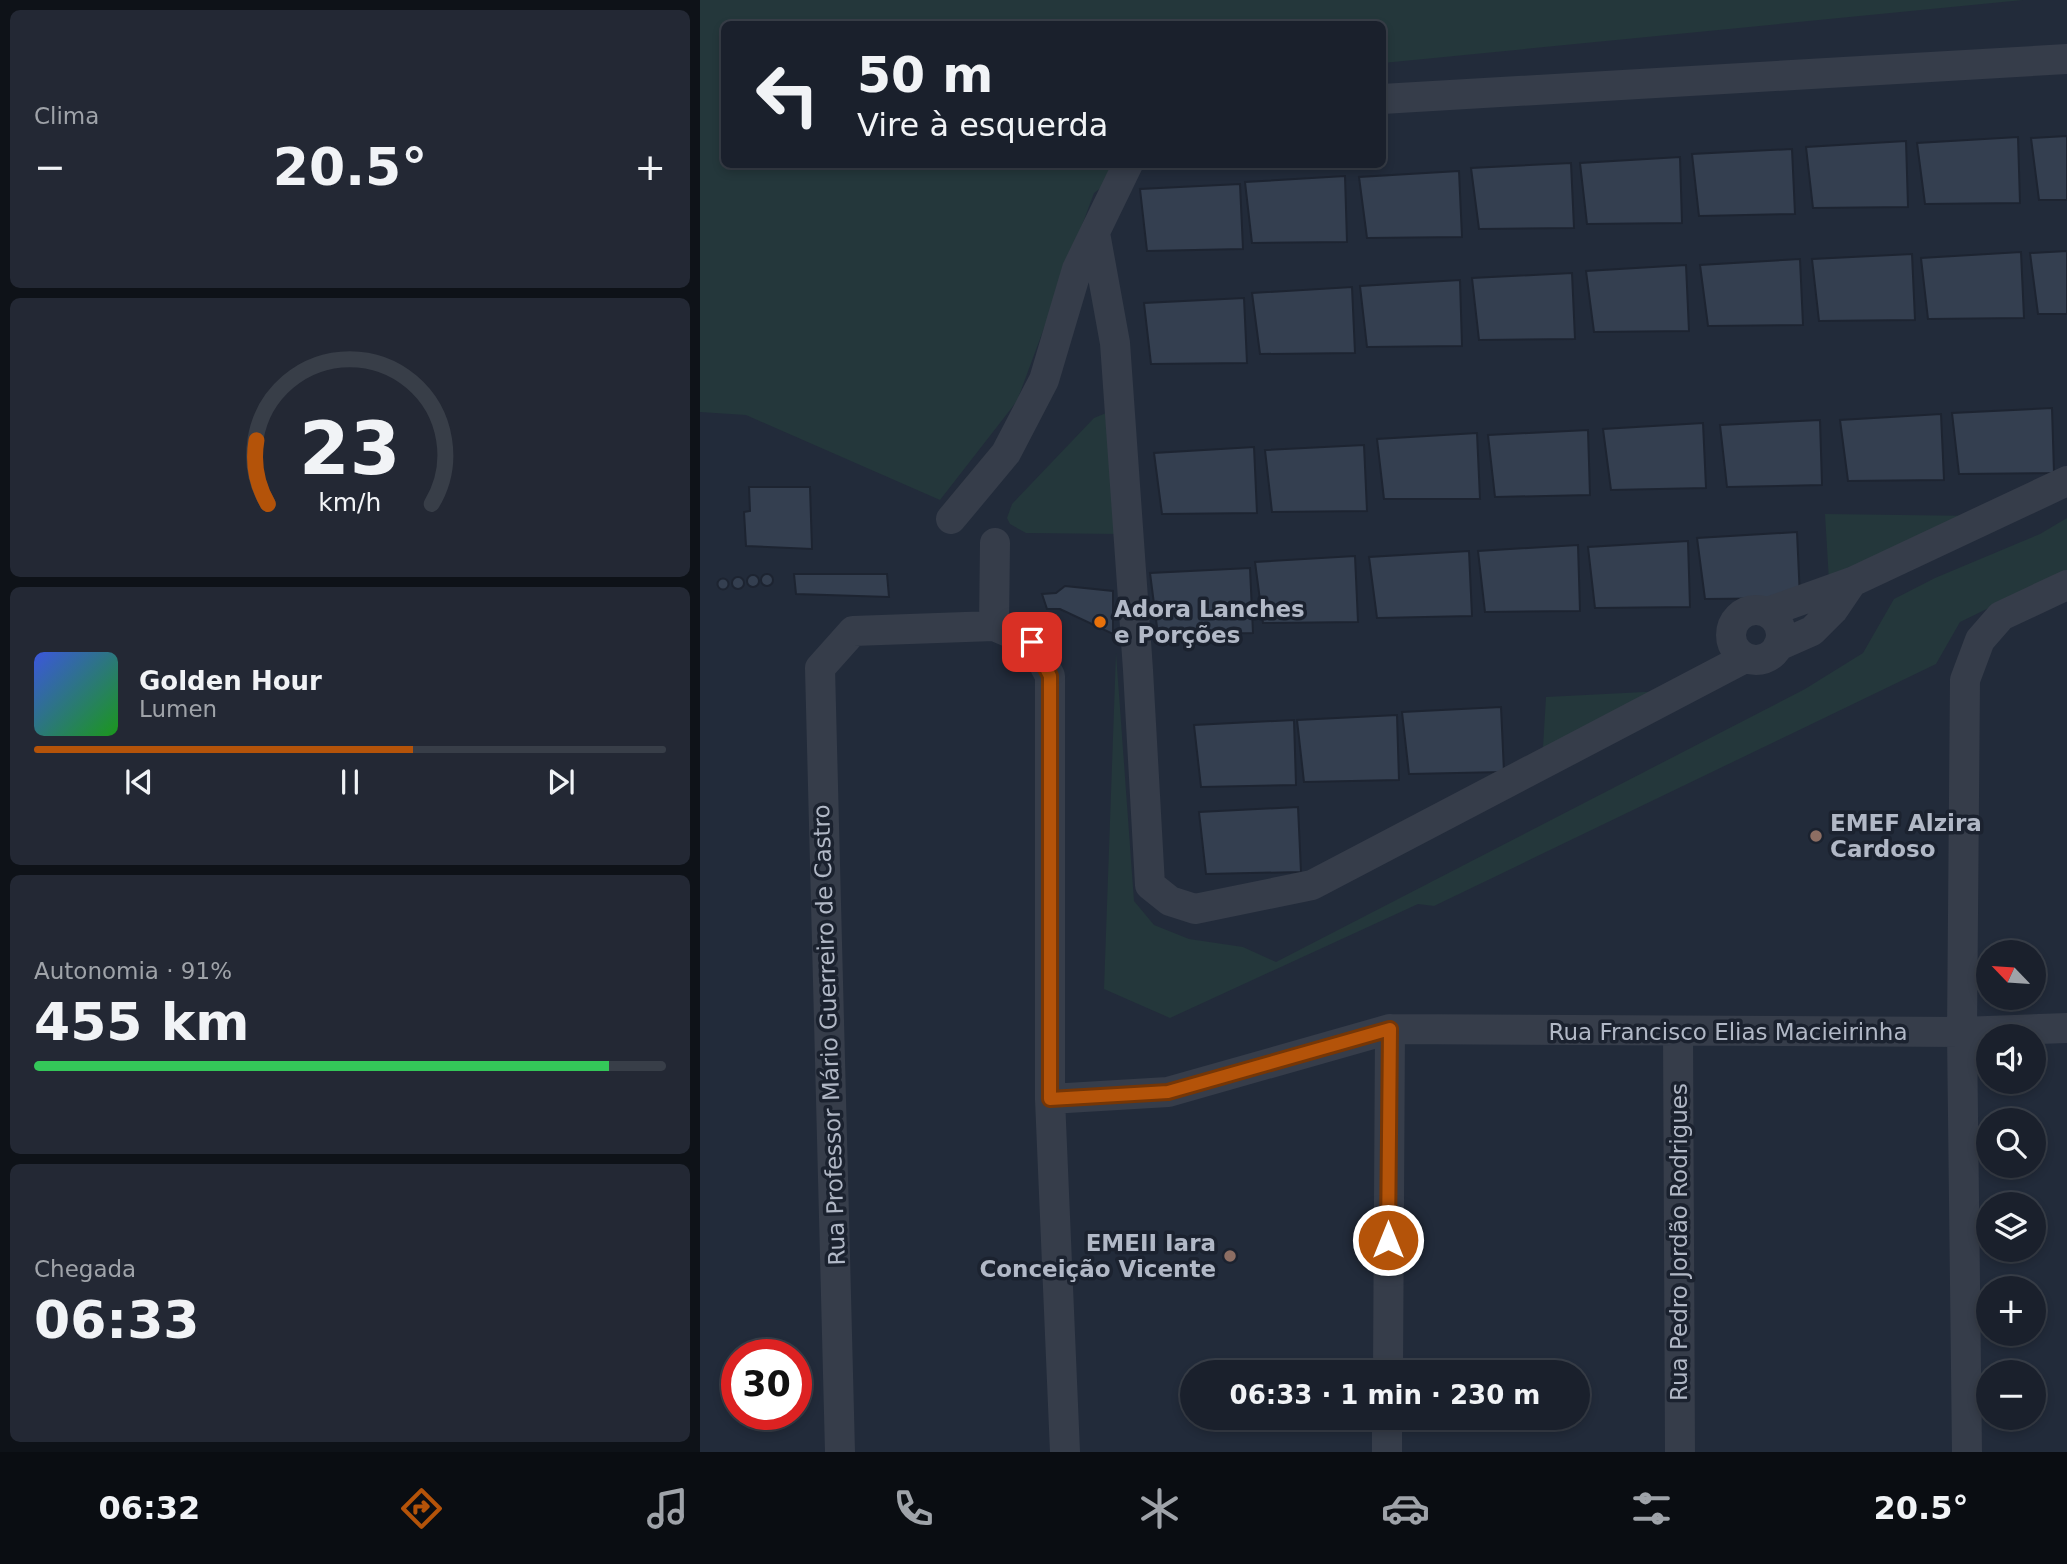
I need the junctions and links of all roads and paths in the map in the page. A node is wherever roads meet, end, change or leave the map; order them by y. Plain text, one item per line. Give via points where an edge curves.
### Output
1 (2067, 59) edge
2 (1386, 100) edge
3 (1126, 168) edge
4 (1095, 233) junction
5 (2067, 481) edge
6 (951, 519) dead end
7 (995, 542) dead end
8 (1852, 582) junction
9 (2067, 585) edge
10 (1768, 612) junction
11 (994, 626) junction
12 (1778, 646) junction
13 (1745, 658) junction
14 (2067, 1028) edge
15 (1390, 1029) junction
16 (1678, 1032) junction
17 (1962, 1032) junction
18 (1050, 1099) junction
19 (1388, 1360) edge
20 (1387, 1430) edge
21 (841, 1452) edge
22 (1065, 1452) edge
23 (1387, 1452) edge
24 (1680, 1452) edge
25 (1967, 1452) edge

1 - 2 street
3 - 4 street
4 - 6 street via 1077,270 1044,380 1006,453
4 - 13 street via 1115,343 1150,885 1170,901 1195,908 1312,885
5 - 8 street
7 - 11 street
8 - 10 street
8 - 12 street via 1812,631
9 - 17 street via 2001,616 1980,640 1965,680
10 - 12 street via 1780,627
10 - 13 street via 1748,611 1733,623 1732,643
11 - 18 street via 1032,642 1050,676
11 - 21 street, Rua Professor Mário Guerreiro de Castro via 853,631 820,667
12 - 13 street via 1764,659
14 - 17 street, Rua Francisco Elias Macieirinha
15 - 16 street, Rua Francisco Elias Macieirinha
15 - 18 street, Rua Francisco Elias Macieirinha via 1168,1092
15 - 19 street
16 - 17 street, Rua Francisco Elias Macieirinha
16 - 24 street, Rua Pedro Jordão Rodrigues
17 - 25 street
18 - 22 street
20 - 23 street

